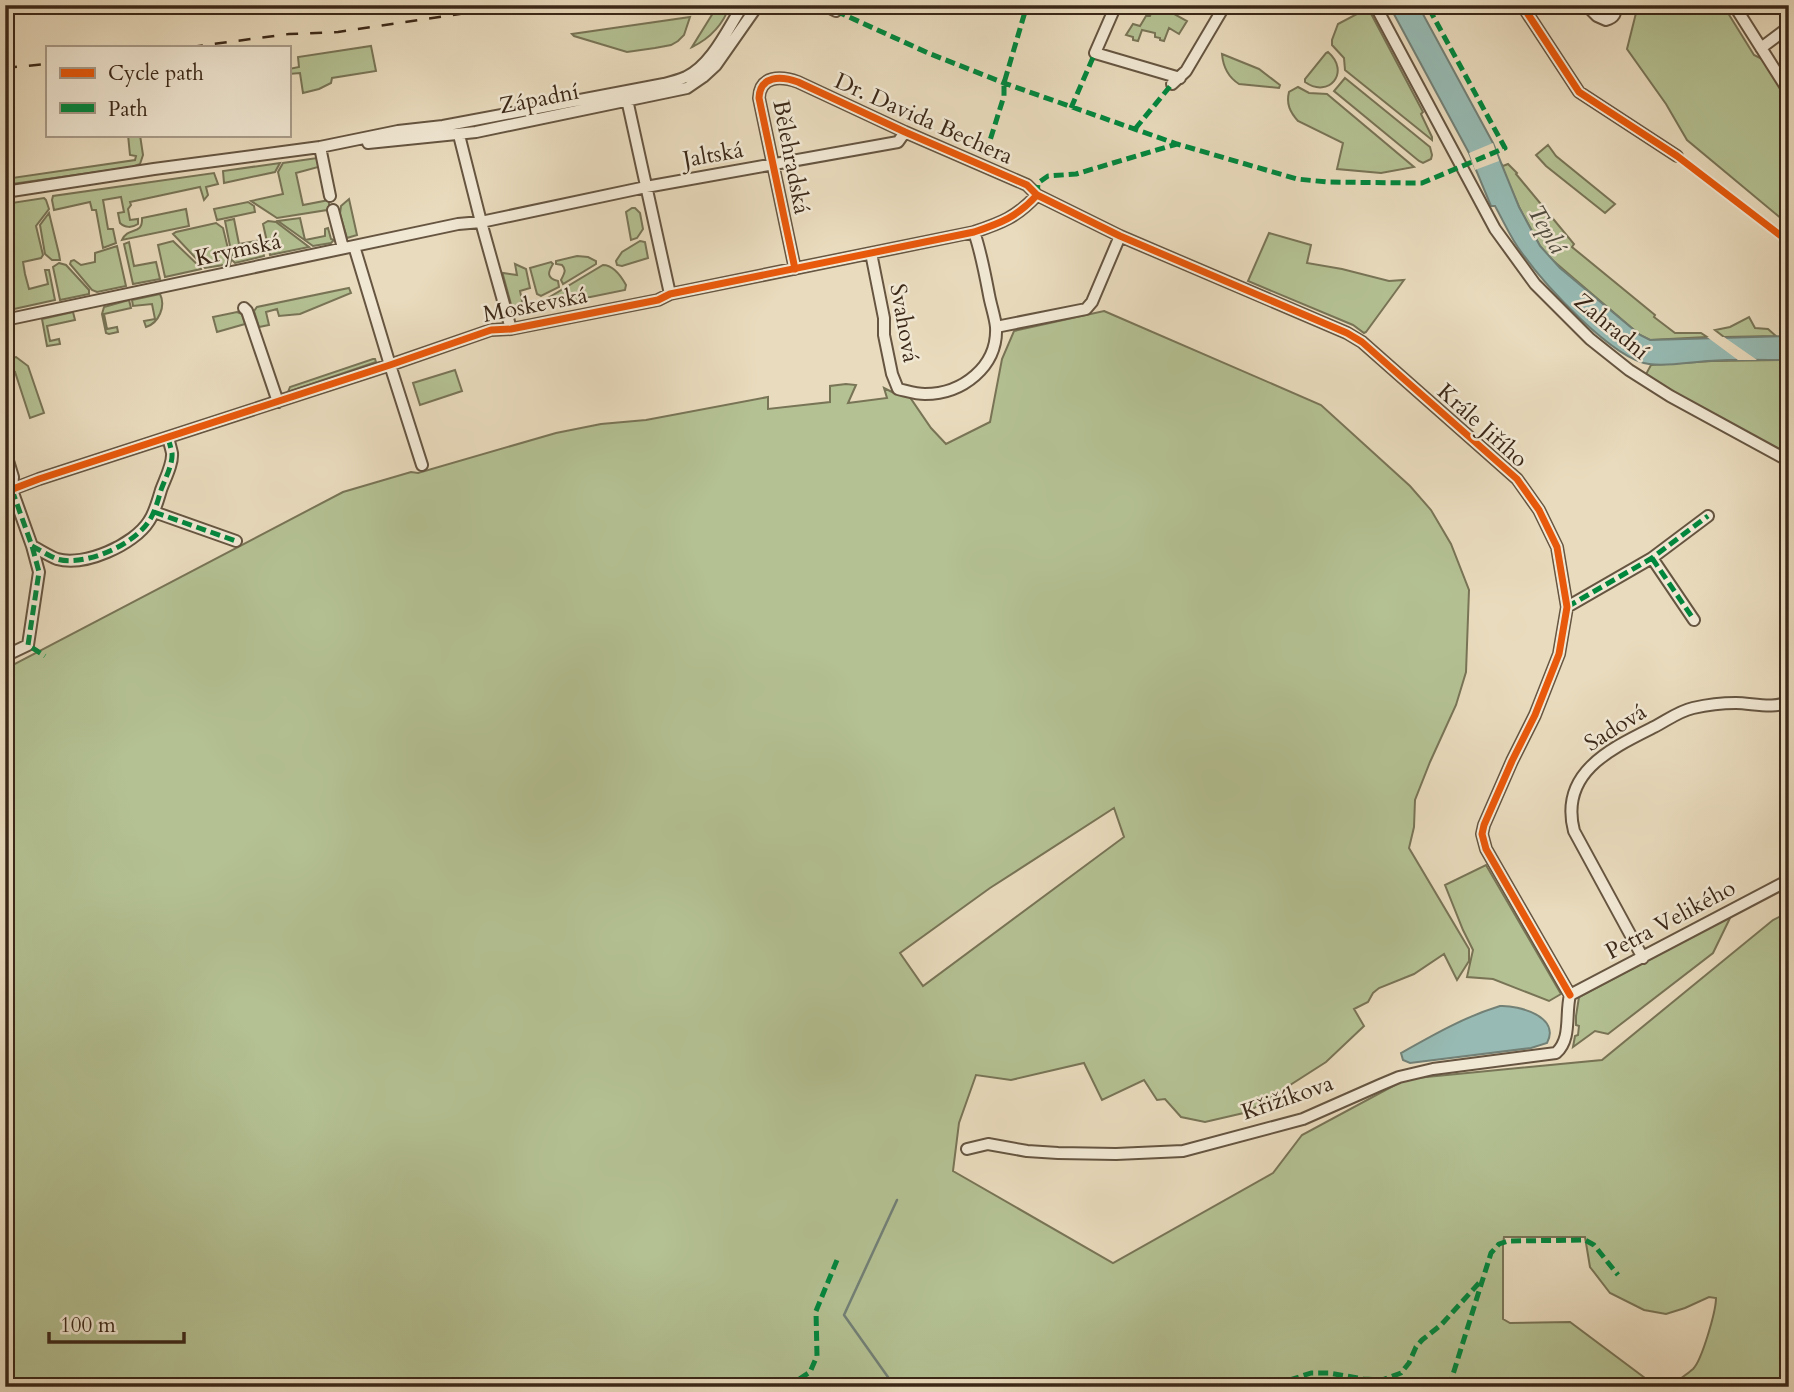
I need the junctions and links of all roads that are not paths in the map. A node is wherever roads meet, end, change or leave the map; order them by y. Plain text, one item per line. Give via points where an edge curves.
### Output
1 (758, 5) edge
2 (824, 5) edge
3 (1116, 5) edge
4 (1225, 5) edge
5 (1375, 5) edge
6 (1522, 5) edge
7 (1586, 5) edge
8 (1615, 5) edge
9 (1734, 5) edge
10 (745, 9) edge
11 (836, 11) dead end
12 (1788, 28) edge
13 (1761, 48) junction
14 (791, 80) joint
15 (1789, 92) edge
16 (627, 97) junction
17 (483, 119) junction
18 (905, 132) junction
19 (459, 135) junction
20 (320, 147) junction
21 (1676, 156) tunnel mouth
22 (772, 165) junction
23 (646, 187) junction
24 (5, 192) edge
25 (1037, 195) junction
26 (330, 196) dead end
27 (333, 210) dead end
28 (481, 222) junction
29 (974, 232) junction
30 (1120, 236) junction
31 (349, 247) junction
32 (871, 253) junction
33 (795, 269) junction
34 (670, 294) junction
35 (244, 308) dead end
36 (5, 320) edge
37 (996, 327) junction
38 (511, 328) junction
39 (390, 365) junction
40 (278, 402) junction
41 (168, 437) junction
42 (5, 450) edge
43 (1789, 461) edge
44 (422, 465) dead end
45 (5, 478) edge
46 (9, 491) edge
47 (154, 512) junction
48 (1708, 516) dead end
49 (236, 541) dead end
50 (32, 546) junction
51 (1652, 558) junction
52 (57, 559) junction
53 (39, 572) junction
54 (1567, 607) junction
55 (1694, 620) dead end
56 (5, 656) edge
57 (1789, 701) edge
58 (1789, 880) edge
59 (1643, 957) junction
60 (1570, 995) junction
61 (967, 1149) dead end

1 - 10 street
2 - 11 street
3 - 4 street via 1095,53 1176,81
5 - 43 street, Zahradní via 1495,229 1535,284 1629,370
6 - 21 street via 1579,92
7 - 8 street via 1606,20 1614,15
9 - 13 street
10 - 16 street via 716,65 703,77 687,88
12 - 13 street
13 - 15 street
14 - 18 street, Dr. Davida Bechera
14 - 22 street, Bělehradská via 780,77 759,89
16 - 17 street, Západní
16 - 19 street, Západní
16 - 23 street
17 - 19 street, Západní via 461,129
17 - 20 street, Západní
18 - 22 street, Jaltská via 898,142
18 - 25 street, Dr. Davida Bechera via 1027,185
19 - 20 street, Západní
19 - 28 street
20 - 24 street, Západní
20 - 26 street
22 - 23 street, Jaltská
22 - 33 street, Bělehradská
23 - 28 street, Jaltská
23 - 34 street
25 - 29 street, Moskevská via 1024,209
25 - 30 street, Krále Jiřího
27 - 31 street
28 - 31 street, Krymská
28 - 38 street
29 - 32 street, Moskevská
29 - 37 street, Svahová
30 - 37 street via 1086,309
30 - 54 street, Krále Jiřího via 1362,342 1517,479 1557,547
31 - 36 street, Krymská
31 - 39 street via 359,264
32 - 33 street, Moskevská
32 - 37 street, Svahová via 898,389 934,393 972,379 990,358
33 - 34 street, Moskevská
34 - 38 street, Moskevská
35 - 40 street
38 - 39 street, Moskevská via 491,330
39 - 40 street, Moskevská
39 - 44 street
40 - 41 street, Moskevská
41 - 46 street, Moskevská
41 - 47 street via 173,456
42 - 46 street via 13,477
45 - 46 street
46 - 50 street
47 - 49 street
47 - 52 street via 140,532 111,550
48 - 51 street
50 - 52 street
50 - 53 street
51 - 54 street
51 - 55 street
52 - 53 street
53 - 56 street via 28,645
54 - 60 street, Krále Jiřího via 1559,654 1482,834 1486,849
57 - 59 street, Sadová via 1687,710 1619,744 1577,782 1570,811 1574,831
58 - 59 street, Petra Velikého
59 - 60 street, Petra Velikého
60 - 61 street, Křižíkova via 1565,1039 1556,1054 1414,1073 1303,1119 1183,1152 1058,1153 988,1144

